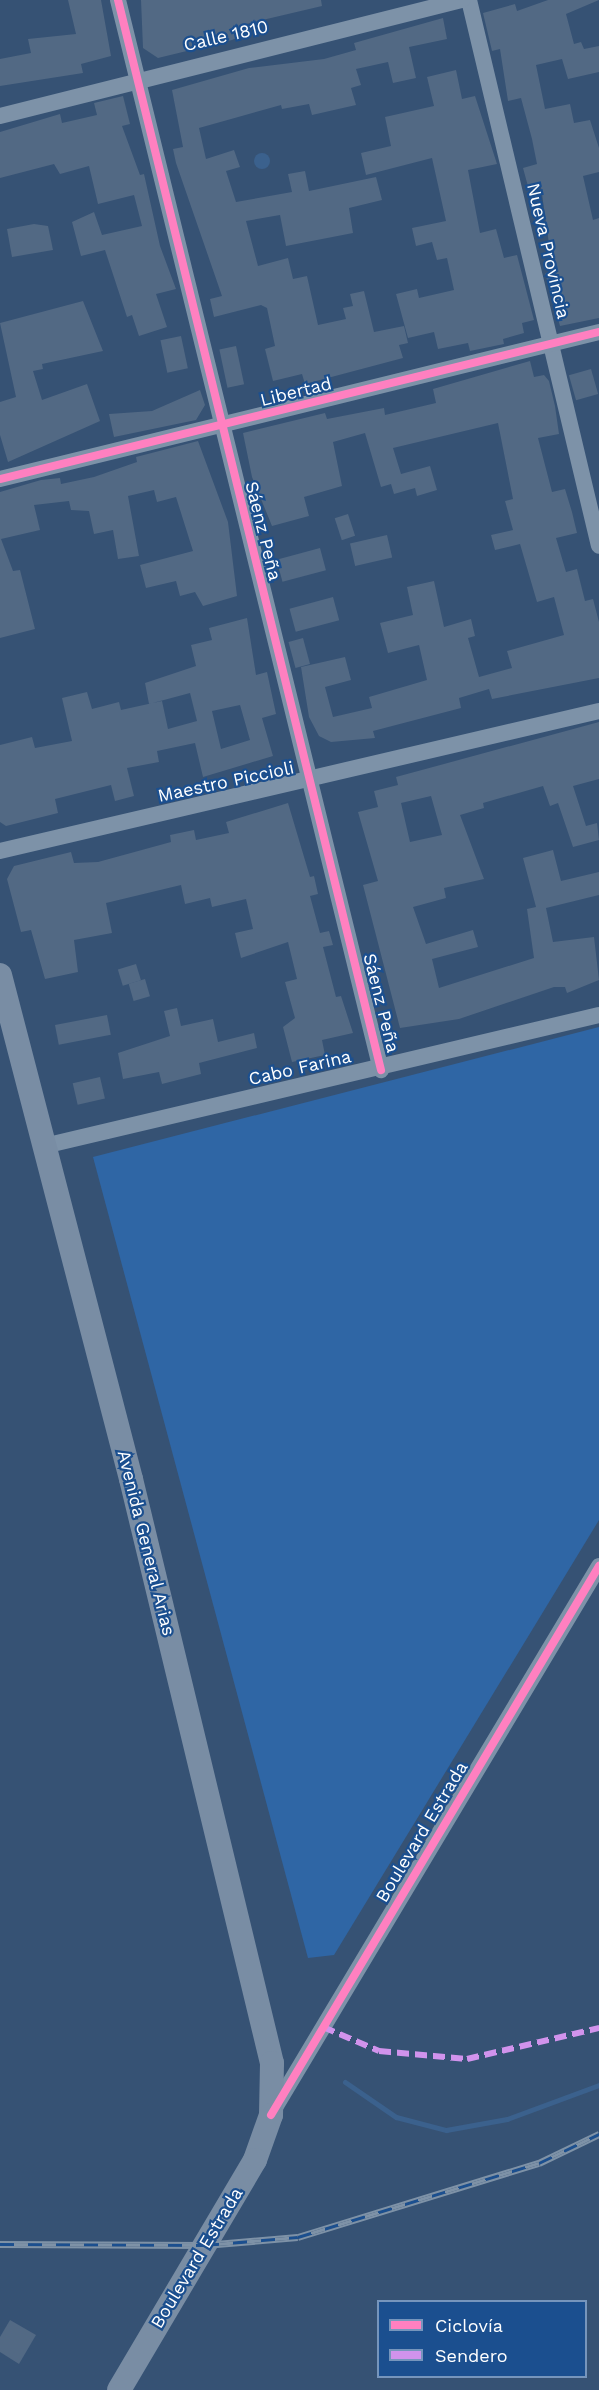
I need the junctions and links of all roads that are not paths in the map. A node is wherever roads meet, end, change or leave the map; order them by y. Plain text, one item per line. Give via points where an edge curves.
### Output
1 (118, 0) edge
2 (463, 0) edge
3 (468, 0) edge
4 (135, 78) junction
5 (0, 116) edge
6 (599, 332) edge
7 (550, 344) junction
8 (221, 426) junction
9 (0, 479) edge
10 (599, 546) edge
11 (599, 711) edge
12 (312, 782) junction
13 (0, 851) edge
14 (0, 975) edge
15 (599, 1015) edge
16 (381, 1070) junction
17 (44, 1146) junction
18 (599, 1566) edge
19 (271, 2115) junction
20 (119, 2390) edge

1 - 4 street, Sáenz Peña
2 - 4 street, Calle 1810
3 - 7 street, Nueva Provincia
4 - 5 street, Calle 1810
4 - 8 street, Sáenz Peña
6 - 7 street, Libertad
7 - 8 street, Libertad
7 - 10 street, Nueva Provincia
8 - 9 street, Libertad
8 - 12 street, Sáenz Peña
11 - 12 street, Maestro Piccioli
12 - 13 street, Maestro Piccioli
12 - 16 street, Sáenz Peña
14 - 17 main road, Avenida General Arias
15 - 16 street, Cabo Farina
16 - 17 street, Cabo Farina
17 - 19 main road, Avenida General Arias via 267,2036
18 - 19 street, Boulevard Estrada
19 - 20 main road, Boulevard Estrada via 255,2160

